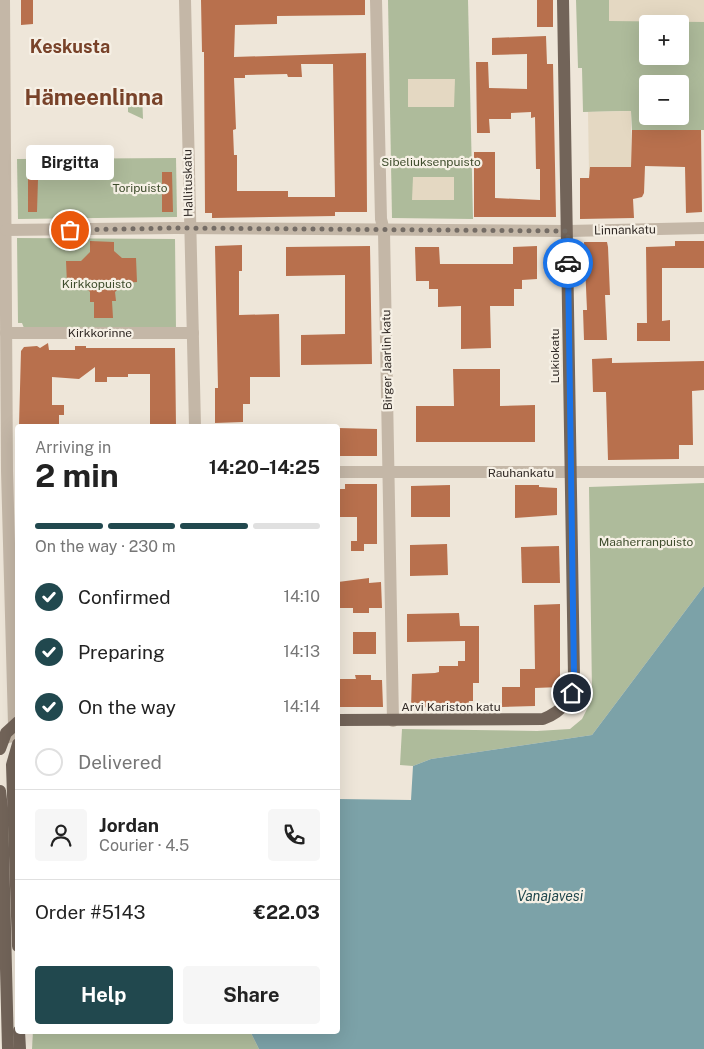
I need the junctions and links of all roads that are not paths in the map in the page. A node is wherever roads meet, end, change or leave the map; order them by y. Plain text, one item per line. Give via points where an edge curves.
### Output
1 (4, 0) edge
2 (185, 0) edge
3 (376, 0) edge
4 (563, 0) edge
5 (704, 228) edge
6 (188, 229) junction
7 (6, 230) junction
8 (384, 231) junction
9 (568, 231) junction
10 (6, 333) junction
11 (193, 333) junction
12 (195, 424) edge
13 (8, 471) edge
14 (340, 472) edge
15 (389, 472) junction
16 (704, 472) edge
17 (570, 473) junction
18 (15, 670) edge
19 (562, 710) joint
20 (340, 720) edge
21 (393, 721) junction
22 (15, 728) edge
23 (1, 738) edge
24 (15, 747) edge
25 (15, 756) edge
26 (0, 791) edge
27 (8, 808) junction
28 (15, 905) edge
29 (19, 1034) edge
30 (8, 1049) edge
31 (20, 1049) edge

1 - 7 street
2 - 6 street, Hallituskatu
3 - 8 street, Birger Jaarlin katu via 381,219
4 - 9 main road, Lukiokatu
5 - 9 street, Linnankatu
6 - 7 street, Linnankatu
6 - 8 street, Linnankatu
6 - 11 street, Hallituskatu
7 - 10 street
8 - 9 street, Linnankatu
8 - 15 street, Birger Jaarlin katu
9 - 17 main road, Lukiokatu
10 - 11 street, Kirkkorinne
10 - 13 street
11 - 12 street, Hallituskatu
13 - 18 street
14 - 15 street, Rauhankatu
15 - 17 street, Rauhankatu
15 - 21 street, Birger Jaarlin katu
16 - 17 street, Rauhankatu
17 - 19 main road, Lukiokatu via 574,677 572,693
19 - 21 main road, Arvi Kariston katu via 543,719 530,720
20 - 21 main road, Arvi Kariston katu
22 - 23 main road
23 - 24 street
25 - 27 main road
26 - 27 main road
27 - 28 main road
27 - 30 main road
29 - 31 main road

